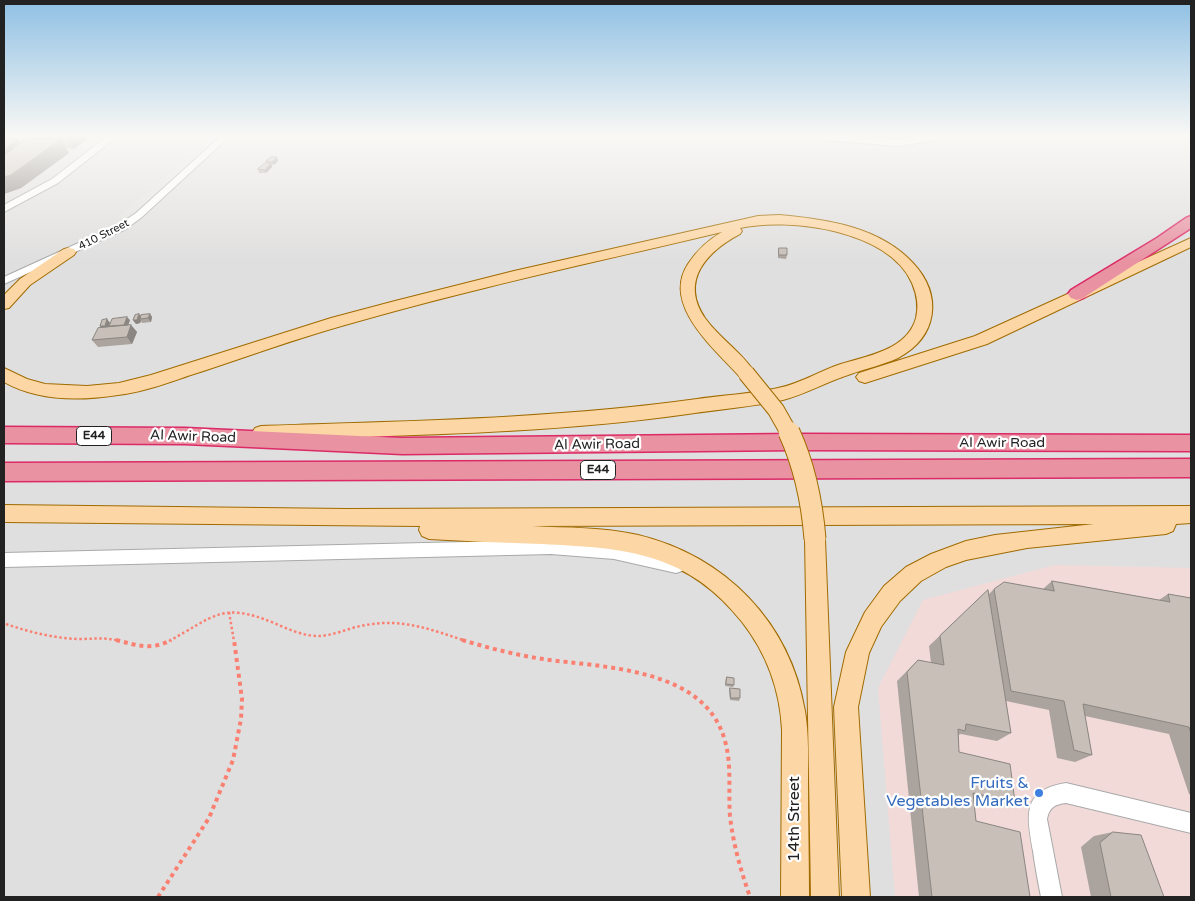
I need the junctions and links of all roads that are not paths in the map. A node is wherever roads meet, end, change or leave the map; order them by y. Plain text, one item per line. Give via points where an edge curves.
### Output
1 (60, 177) edge
2 (181, 177) edge
3 (4, 209) edge
4 (1191, 221) edge
5 (821, 224) junction
6 (1191, 242) edge
7 (69, 252) junction
8 (4, 280) edge
9 (1077, 294) junction
10 (4, 304) edge
11 (4, 374) edge
12 (782, 394) junction
13 (4, 435) edge
14 (185, 436) junction
15 (1191, 443) edge
16 (1191, 468) edge
17 (4, 472) edge
18 (4, 512) edge
19 (1191, 515) edge
20 (347, 518) junction
21 (1191, 522) edge
22 (4, 560) edge
23 (720, 584) junction
24 (1191, 823) edge
25 (795, 897) edge
26 (825, 897) edge
27 (856, 897) edge
28 (1051, 897) edge

1 - 3 street
2 - 7 street, 410 Street via 139,215 113,232
4 - 9 highway
5 - 11 main road via 788,219 758,220 514,276 337,322 120,389 87,392 45,390 24,385
5 - 12 main road via 861,235 900,258 920,281 925,314 914,338 889,356
5 - 26 main road, bridge via 781,222 744,228 714,242 695,262 688,287 693,312 779,413 796,445 808,480 815,539
6 - 9 main road
7 - 8 street, 410 Street
7 - 10 main road via 34,275
9 - 12 main road via 1013,326 954,350 860,378
12 - 14 main road via 638,414 512,424
13 - 14 highway, Al Awir Road / E44
14 - 15 highway, Al Awir Road / E44 via 402,446
16 - 17 highway, Al Awir Road / E44
18 - 20 main road
19 - 20 main road
20 - 23 main road, 14th Street via 399,528 620,540 672,555
21 - 27 main road via 1020,539 981,546 931,562 895,590 868,629 858,652 846,707
22 - 23 street via 577,547 654,559
23 - 25 main road, 14th Street via 758,625 778,659 790,694 795,740
24 - 28 street via 1066,793 1054,794 1045,799 1037,819

